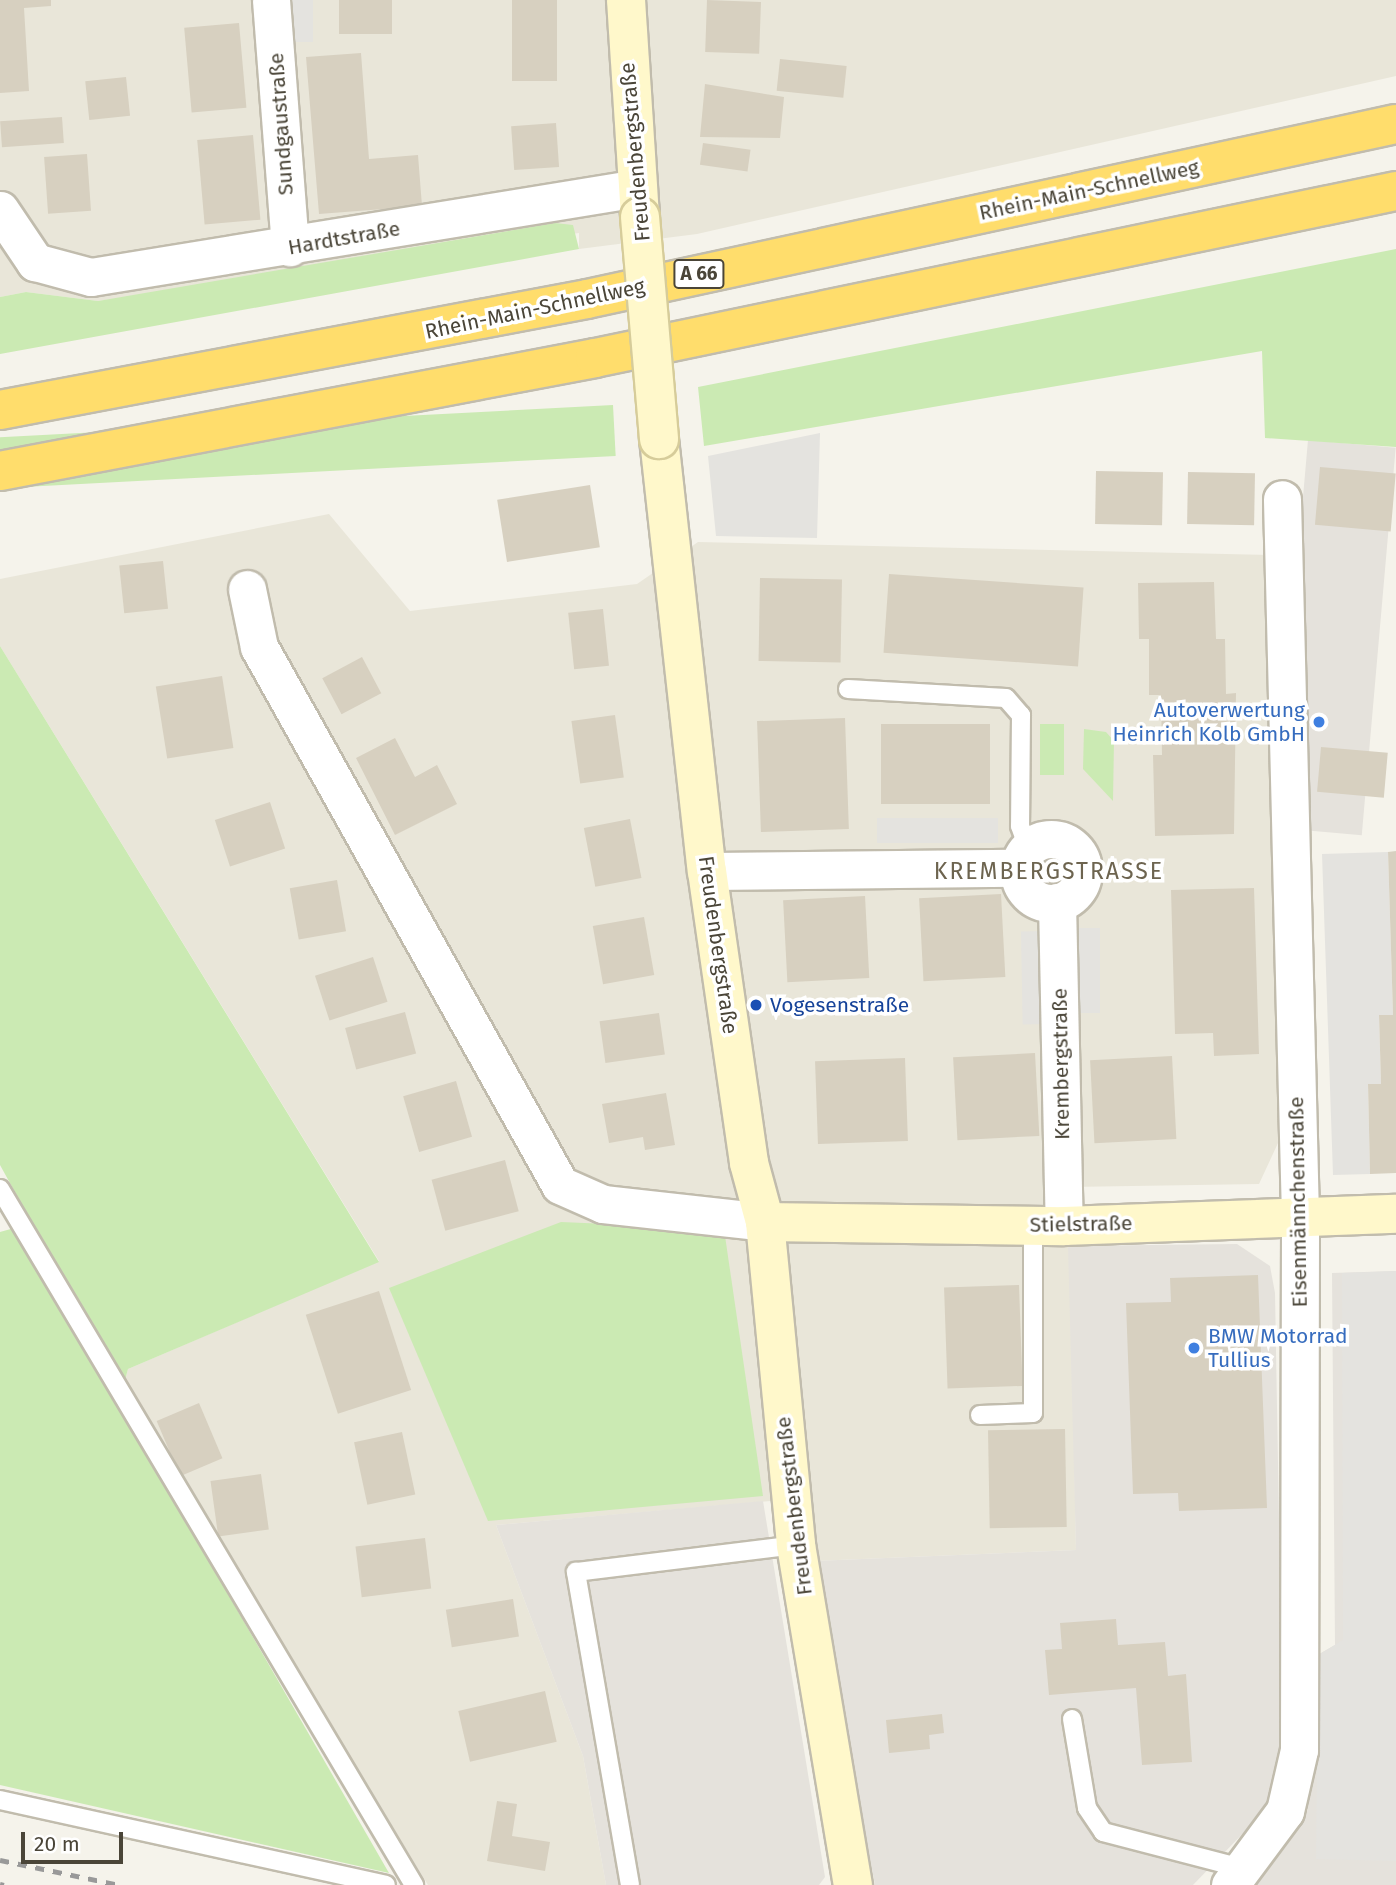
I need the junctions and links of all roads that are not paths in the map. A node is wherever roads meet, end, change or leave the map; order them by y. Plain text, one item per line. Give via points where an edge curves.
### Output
1 (271, 0) edge
2 (626, 0) edge
3 (1396, 124) edge
4 (1396, 191) edge
5 (639, 202) junction
6 (0, 210) edge
7 (290, 247) junction
8 (0, 410) edge
9 (0, 471) edge
10 (1282, 499) dead end
11 (247, 589) dead end
12 (848, 688) dead end
13 (1023, 858) junction
14 (707, 871) junction
15 (1057, 902) junction
16 (0, 1189) edge
17 (1396, 1214) edge
18 (1300, 1216) junction
19 (765, 1222) junction
20 (1048, 1226) junction
21 (980, 1415) dead end
22 (796, 1545) junction
23 (1072, 1720) dead end
24 (0, 1800) edge
25 (1237, 1877) edge
26 (386, 1885) edge
27 (414, 1885) edge
28 (630, 1885) edge
29 (853, 1885) edge

1 - 7 street, Sundgaustraße
2 - 5 street, Freudenbergstraße
3 - 8 highway, Rhein-Main-Schnellweg / A 66 via 587,299
4 - 9 highway via 595,358
5 - 7 street, Hardtstraße
5 - 14 street, Freudenbergstraße, bridge via 659,439
6 - 7 street, Hardtstraße via 35,262 50,271 91,277
10 - 18 street, Eisenmännchenstraße
11 - 19 street via 258,648 560,1185 603,1204
12 - 13 lane via 1006,698 1021,715
13 - 14 street
13 - 15 street via 1029,894
13 - 15 street via 1052,838 1076,850 1081,881
14 - 19 street, Freudenbergstraße via 748,1163
15 - 20 street, Krembergstraße
16 - 27 lane
17 - 18 street, Stielstraße
18 - 20 street, Stielstraße
18 - 25 street, Eisenmännchenstraße via 1299,1750 1285,1811
19 - 20 street, Stielstraße
19 - 22 street, Freudenbergstraße
20 - 21 lane via 1033,1413
22 - 28 lane via 576,1572
22 - 29 street, Freudenbergstraße
23 - 25 lane via 1087,1808 1103,1832
24 - 26 lane

